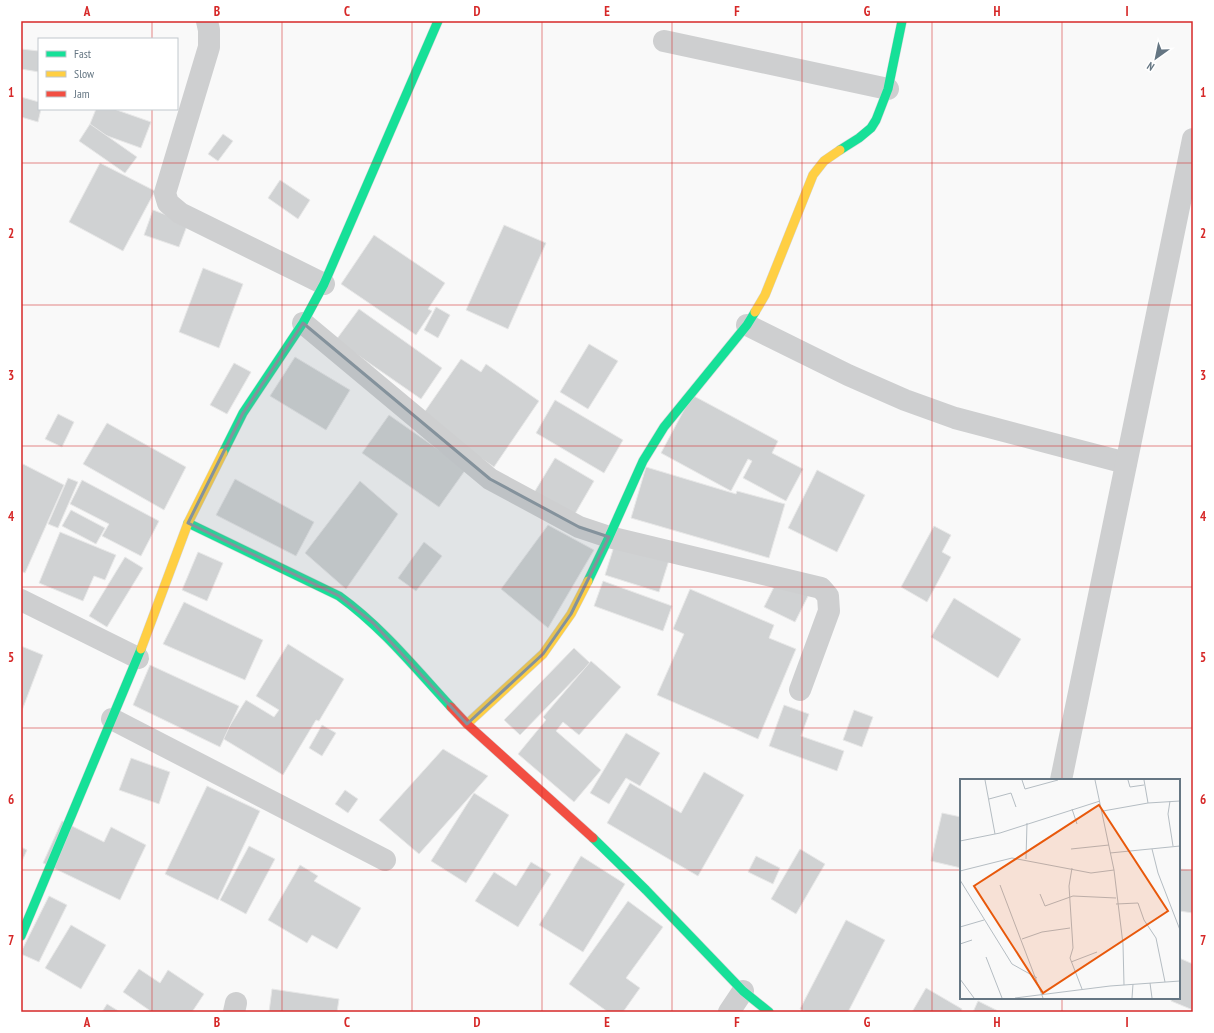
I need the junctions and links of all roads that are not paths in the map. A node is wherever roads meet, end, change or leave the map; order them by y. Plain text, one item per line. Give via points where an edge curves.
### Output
1 (207, 21) edge
2 (438, 21) edge
3 (902, 21) edge
4 (664, 41) dead end
5 (888, 89) junction
6 (1193, 139) edge
7 (324, 284) junction
8 (303, 323) junction
9 (747, 325) junction
10 (1126, 462) junction
11 (188, 523) junction
12 (609, 537) junction
13 (21, 600) edge
14 (138, 658) junction
15 (800, 690) dead end
16 (112, 719) junction
17 (467, 724) junction
18 (1061, 779) edge
19 (385, 860) dead end
20 (21, 936) edge
21 (744, 991) junction
22 (729, 1012) edge
23 (769, 1012) edge

1 - 7 street via 209,47 165,193 168,203 180,213
2 - 7 street
3 - 5 street
4 - 5 street
5 - 9 street via 871,128 824,161 813,175 765,295
6 - 10 street
7 - 8 street
8 - 11 street via 243,413
8 - 12 street via 490,479 579,527
9 - 10 street via 905,400 955,418
9 - 12 street via 664,427 643,461
10 - 18 street
11 - 14 street
11 - 17 street via 339,596 373,623
12 - 15 street via 821,588 828,596 828,610
12 - 17 street via 571,614 543,654
13 - 14 street
14 - 16 street
16 - 19 street
16 - 20 street
17 - 21 street via 646,890
21 - 22 street
21 - 23 street

